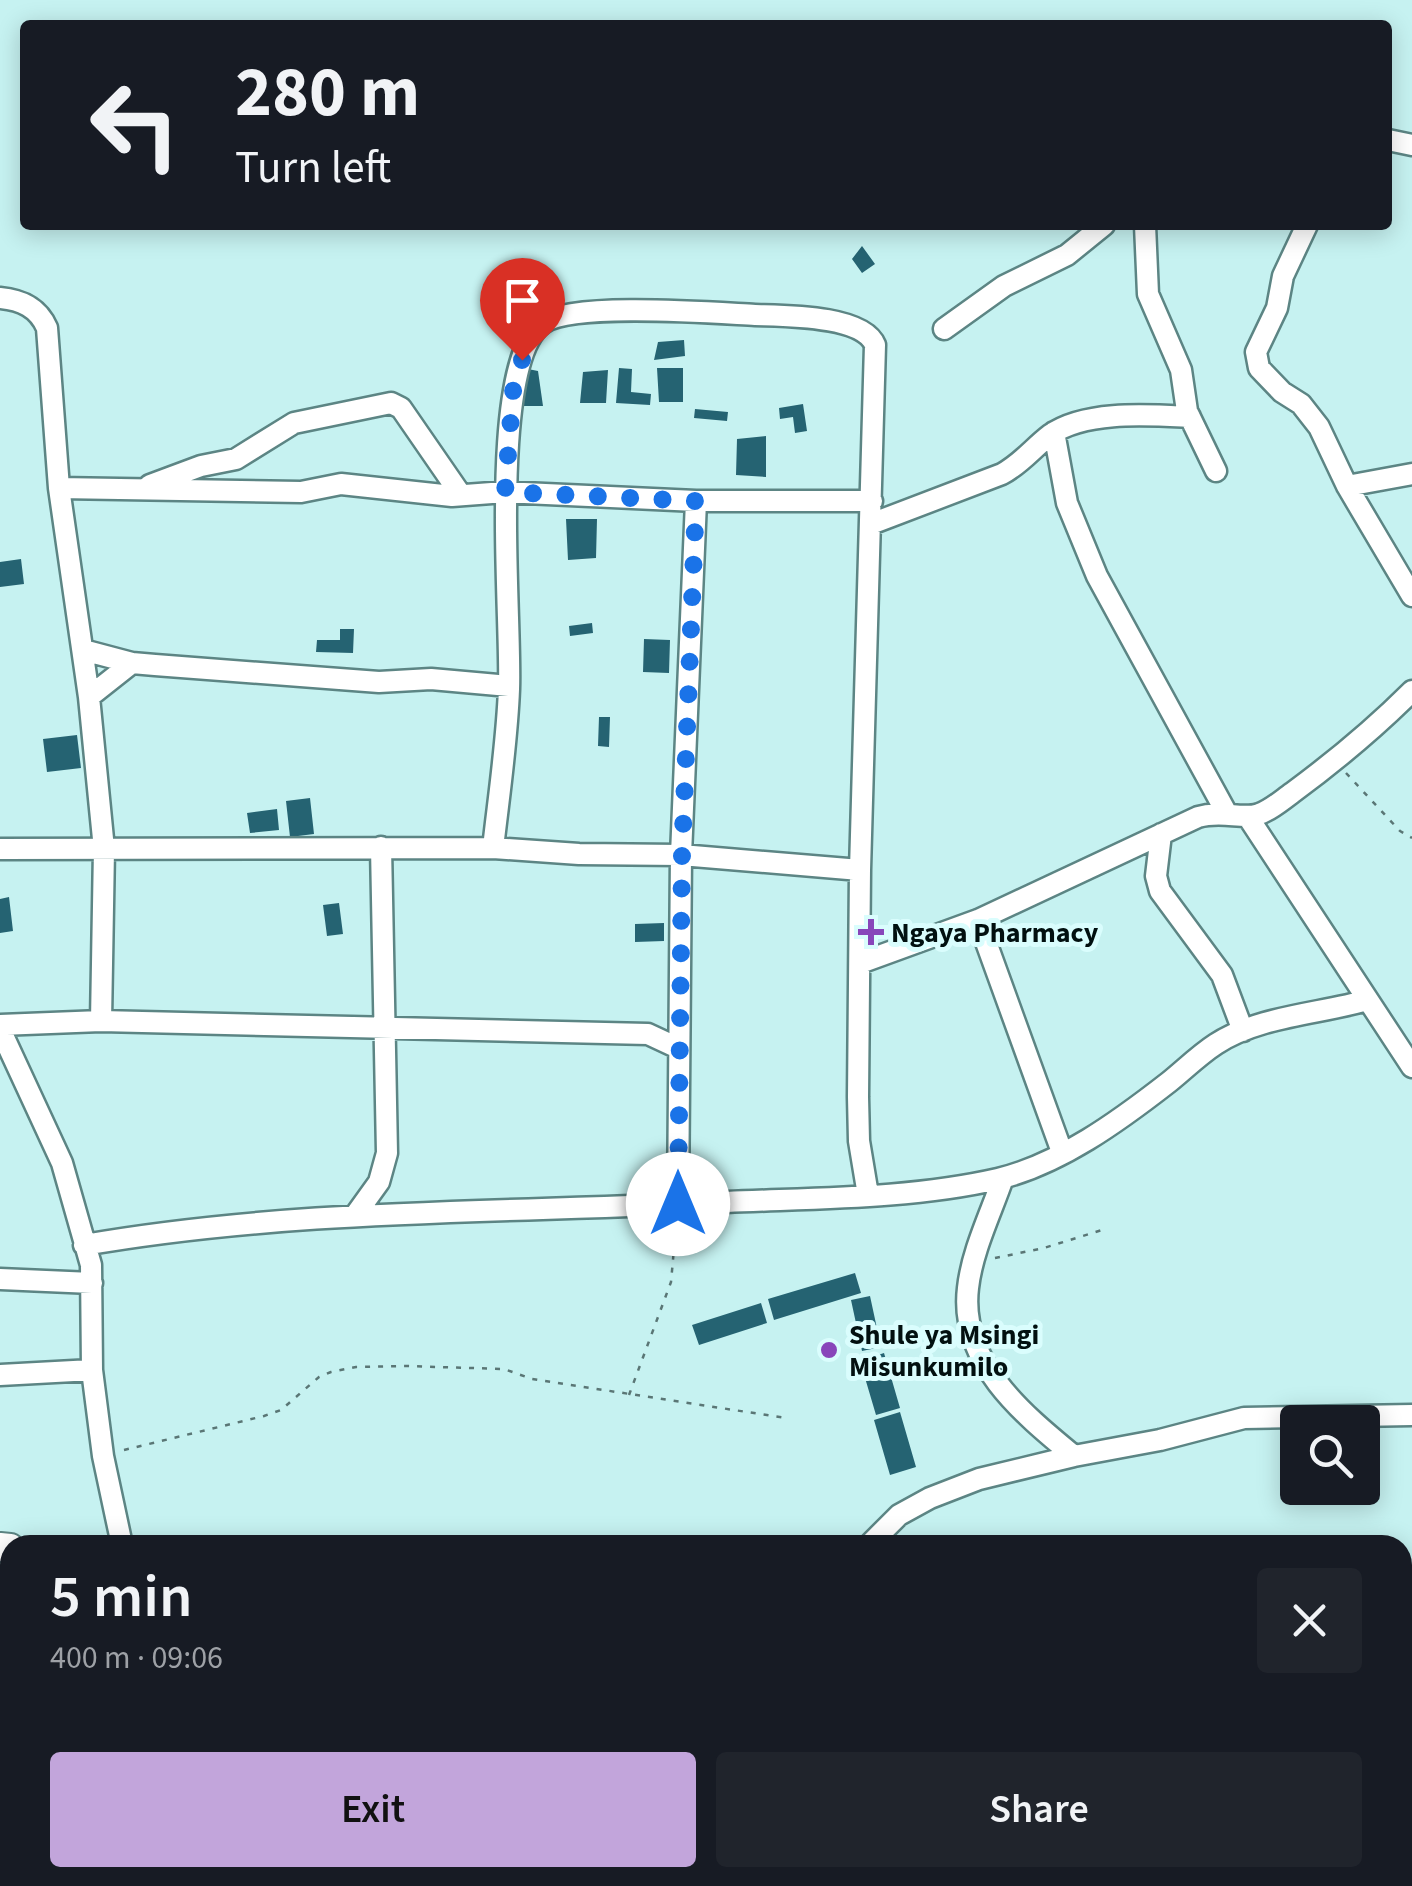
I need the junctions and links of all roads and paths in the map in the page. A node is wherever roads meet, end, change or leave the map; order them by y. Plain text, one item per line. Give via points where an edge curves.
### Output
1 (1098, 230) edge
2 (1145, 230) edge
3 (1304, 230) edge
4 (0, 298) edge
5 (944, 329) dead end
6 (1190, 417) junction
7 (1054, 432) junction
8 (1216, 471) dead end
9 (1412, 474) edge
10 (1347, 486) junction
11 (58, 488) junction
12 (139, 489) junction
13 (505, 492) junction
14 (461, 495) junction
15 (696, 501) junction
16 (872, 501) junction
17 (871, 524) junction
18 (1412, 596) edge
19 (83, 650) junction
20 (132, 663) junction
21 (509, 686) junction
22 (1412, 691) edge
23 (89, 697) junction
24 (1333, 760) junction
25 (1226, 812) junction
26 (1248, 817) junction
27 (1161, 834) junction
28 (1412, 838) edge
29 (381, 848) junction
30 (493, 848) junction
31 (0, 849) edge
32 (104, 849) junction
33 (682, 855) junction
34 (860, 870) junction
35 (978, 920) junction
36 (860, 963) junction
37 (1368, 1000) junction
38 (680, 1013) junction
39 (100, 1021) junction
40 (0, 1027) edge
41 (386, 1028) junction
42 (1243, 1031) junction
43 (648, 1034) junction
44 (678, 1048) junction
45 (1412, 1067) edge
46 (1062, 1152) junction
47 (1003, 1178) junction
48 (868, 1195) junction
49 (678, 1204) junction
50 (356, 1214) junction
51 (1102, 1230) dead end
52 (84, 1245) junction
53 (974, 1262) junction
54 (0, 1279) edge
55 (92, 1283) junction
56 (92, 1370) junction
57 (0, 1375) edge
58 (630, 1395) junction
59 (1412, 1415) edge
60 (786, 1418) dead end
61 (103, 1456) junction
62 (1074, 1456) junction
63 (120, 1535) edge
64 (879, 1535) edge

1 - 5 street
2 - 6 street via 1148,294 1181,370
3 - 10 street via 1256,352 1265,376 1302,404 1319,427
4 - 11 street via 27,304 47,328
6 - 7 street via 1123,413
6 - 8 street
7 - 17 street via 1018,466
7 - 25 street via 1067,503 1097,576
9 - 10 street
10 - 18 street
11 - 12 street
11 - 19 street
12 - 14 street via 300,492 341,484
12 - 14 street via 236,460 294,423 391,403
13 - 14 street
13 - 15 street
13 - 16 street via 514,380 544,322 592,312 710,313 795,316 869,334
13 - 21 street
15 - 16 street
15 - 33 street
16 - 17 street
17 - 34 street
19 - 20 street
19 - 23 street
20 - 21 street
20 - 23 street
21 - 30 street
22 - 24 street
23 - 32 street
24 - 26 street via 1269,810
24 - 28 path
25 - 26 street
25 - 27 street
26 - 37 street
27 - 35 street
27 - 42 street via 1160,891 1222,975
29 - 30 street
29 - 32 street
29 - 41 street
30 - 33 street
31 - 32 street
32 - 39 street
33 - 34 street
33 - 38 street
34 - 36 street
35 - 36 street
35 - 46 street
36 - 48 street via 859,1141
37 - 42 street
37 - 45 street
38 - 43 street
38 - 44 street
39 - 40 street
39 - 41 street
40 - 52 street via 62,1163
41 - 43 street
41 - 50 street via 387,1153 379,1182
42 - 46 street via 1216,1044 1120,1120
43 - 44 street
44 - 49 street
46 - 47 street
47 - 48 street
47 - 53 street
48 - 49 street
49 - 50 street
49 - 58 path via 671,1282
50 - 52 street via 220,1224
51 - 53 path
52 - 55 street
53 - 62 street via 967,1290 983,1361 1021,1412
54 - 55 street
55 - 56 street
56 - 57 street
56 - 61 street
58 - 60 path
58 - 61 path via 504,1368 356,1367 319,1377 264,1416
59 - 62 street via 1244,1418
61 - 63 street
62 - 64 street via 930,1498

